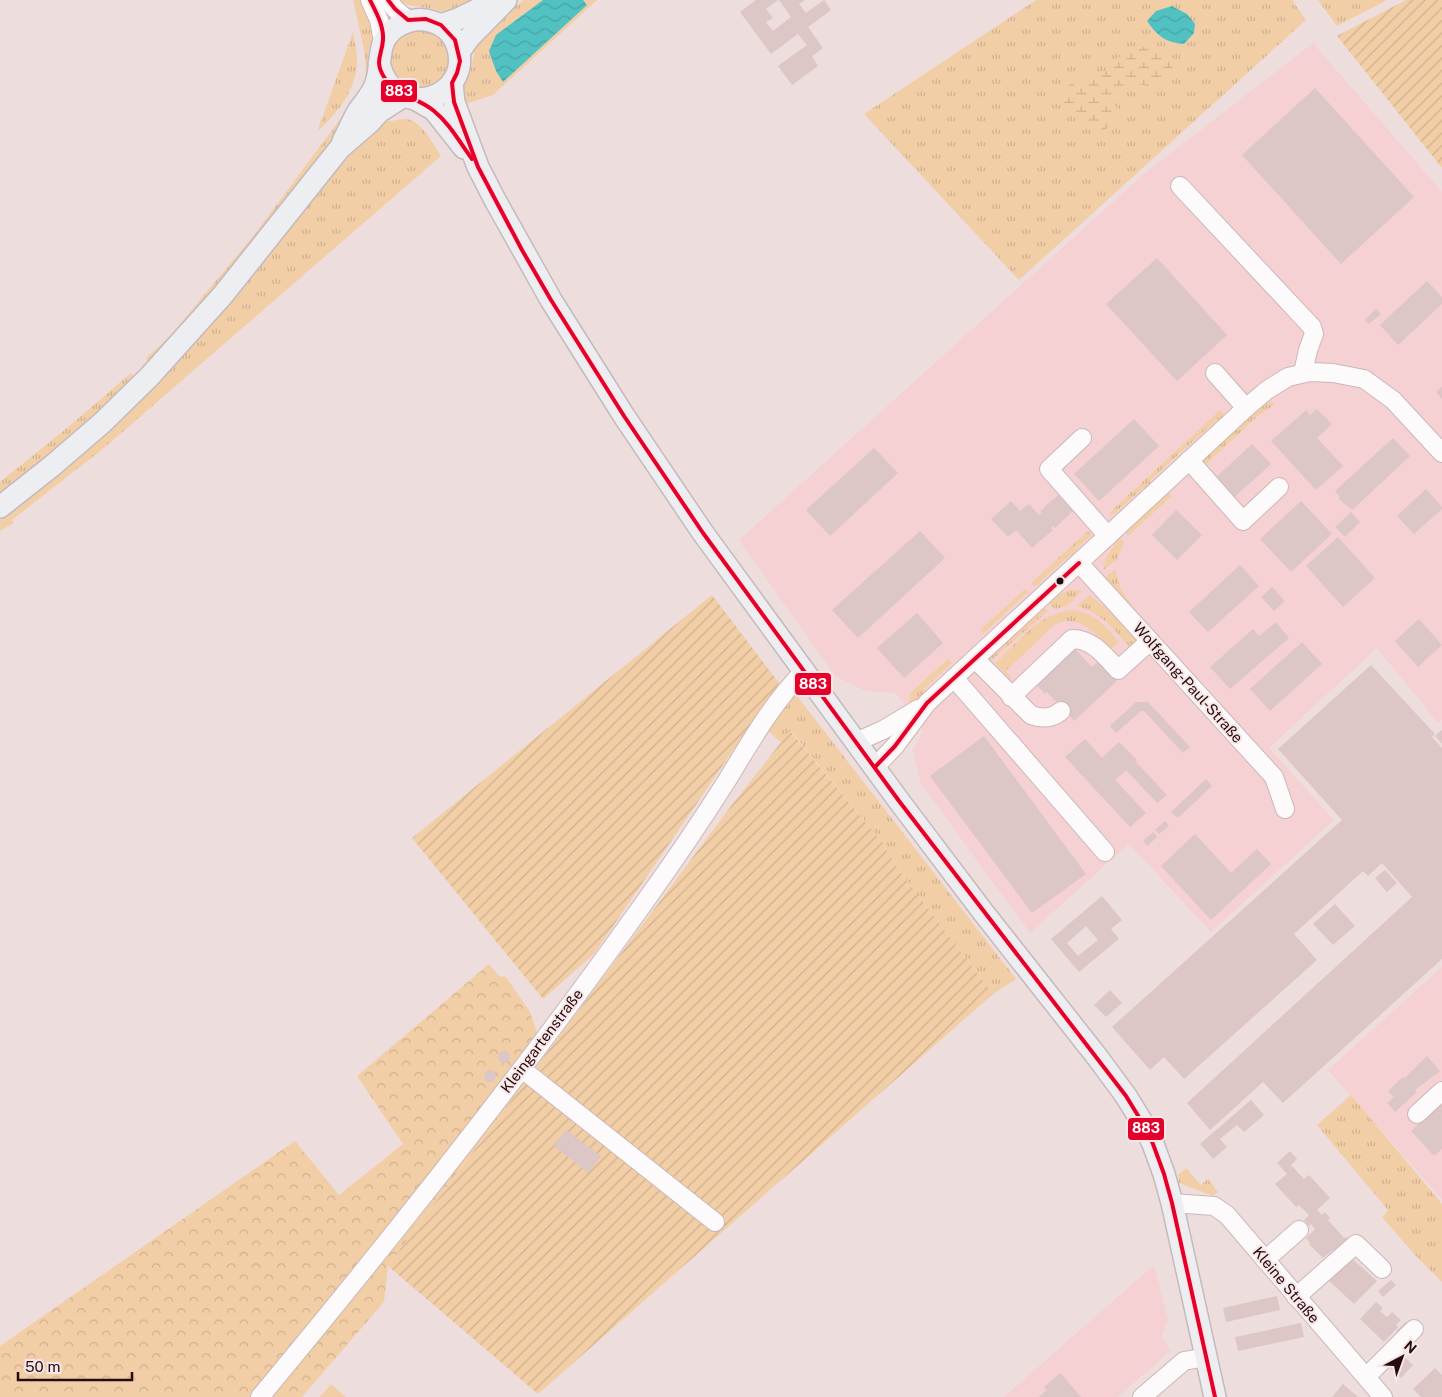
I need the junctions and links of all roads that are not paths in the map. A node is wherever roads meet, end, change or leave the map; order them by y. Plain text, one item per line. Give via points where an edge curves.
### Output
1 (370, 0) edge
2 (388, 0) edge
3 (497, 0) edge
4 (506, 0) edge
5 (408, 20) junction
6 (441, 25) junction
7 (383, 41) junction
8 (459, 52) junction
9 (379, 63) junction
10 (452, 83) junction
11 (410, 98) junction
12 (340, 148) junction
13 (478, 168) junction
14 (1180, 186) dead end
15 (1303, 373) junction
16 (1215, 374) dead end
17 (1246, 408) junction
18 (1082, 438) dead end
19 (1442, 453) edge
20 (1189, 460) junction
21 (1280, 487) dead end
22 (0, 507) edge
23 (1108, 536) junction
24 (1079, 563) junction
25 (1150, 641) junction
26 (976, 660) junction
27 (804, 670) junction
28 (955, 679) junction
29 (1011, 697) junction
30 (927, 703) junction
31 (1061, 711) dead end
32 (856, 742) junction
33 (875, 767) junction
34 (1285, 809) dead end
35 (1105, 852) dead end
36 (522, 1069) junction
37 (1442, 1091) edge
38 (1417, 1114) dead end
39 (1172, 1203) junction
40 (715, 1222) dead end
41 (1299, 1230) dead end
42 (1265, 1260) junction
43 (1382, 1269) dead end
44 (1296, 1297) junction
45 (1414, 1330) dead end
46 (1206, 1357) junction
47 (1366, 1377) junction
48 (260, 1397) edge
49 (1142, 1397) edge
50 (1215, 1397) edge
51 (1383, 1397) edge

1 - 7 street via 379,20
2 - 5 street
3 - 6 main road
4 - 8 main road
5 - 6 main road via 426,19
5 - 7 main road via 393,28
6 - 8 main road via 455,40
7 - 9 main road
8 - 10 main road via 460,61
9 - 11 main road via 387,83
9 - 12 main road via 375,87 357,112
10 - 11 main road via 442,93 429,98
10 - 13 main road via 454,102
11 - 12 main road via 375,117
11 - 13 main road via 434,110
12 - 22 main road via 222,296 149,377 94,430
13 - 27 main road via 551,300 624,416 703,533
14 - 15 street via 1312,327 1314,334
15 - 17 street via 1288,377
15 - 19 street via 1333,373 1364,379 1393,400
16 - 17 street
17 - 20 street
18 - 23 street via 1049,469
20 - 21 street via 1242,521
20 - 23 street
23 - 24 street
24 - 25 street, Wolfgang-Paul-Straße
24 - 26 street
25 - 29 street via 1118,670 1091,644 1072,639
25 - 34 street, Wolfgang-Paul-Straße via 1274,777
26 - 28 street
26 - 29 street
27 - 32 main road
27 - 36 street, Kleingartenstraße via 770,711 645,902
28 - 30 street
28 - 35 street
29 - 31 street via 1031,715 1040,718
30 - 32 street
30 - 33 street
32 - 33 main road
33 - 39 main road via 1126,1096 1153,1144
36 - 40 street
36 - 48 street, Kleingartenstraße via 365,1270
37 - 38 street
39 - 42 street, Kleine Straße via 1214,1206 1227,1215
39 - 46 main road
41 - 42 street
42 - 44 street, Kleine Straße
43 - 44 street via 1356,1244
44 - 47 street, Kleine Straße
45 - 47 street
46 - 49 street via 1184,1361
46 - 50 main road
47 - 51 street, Kleine Straße

